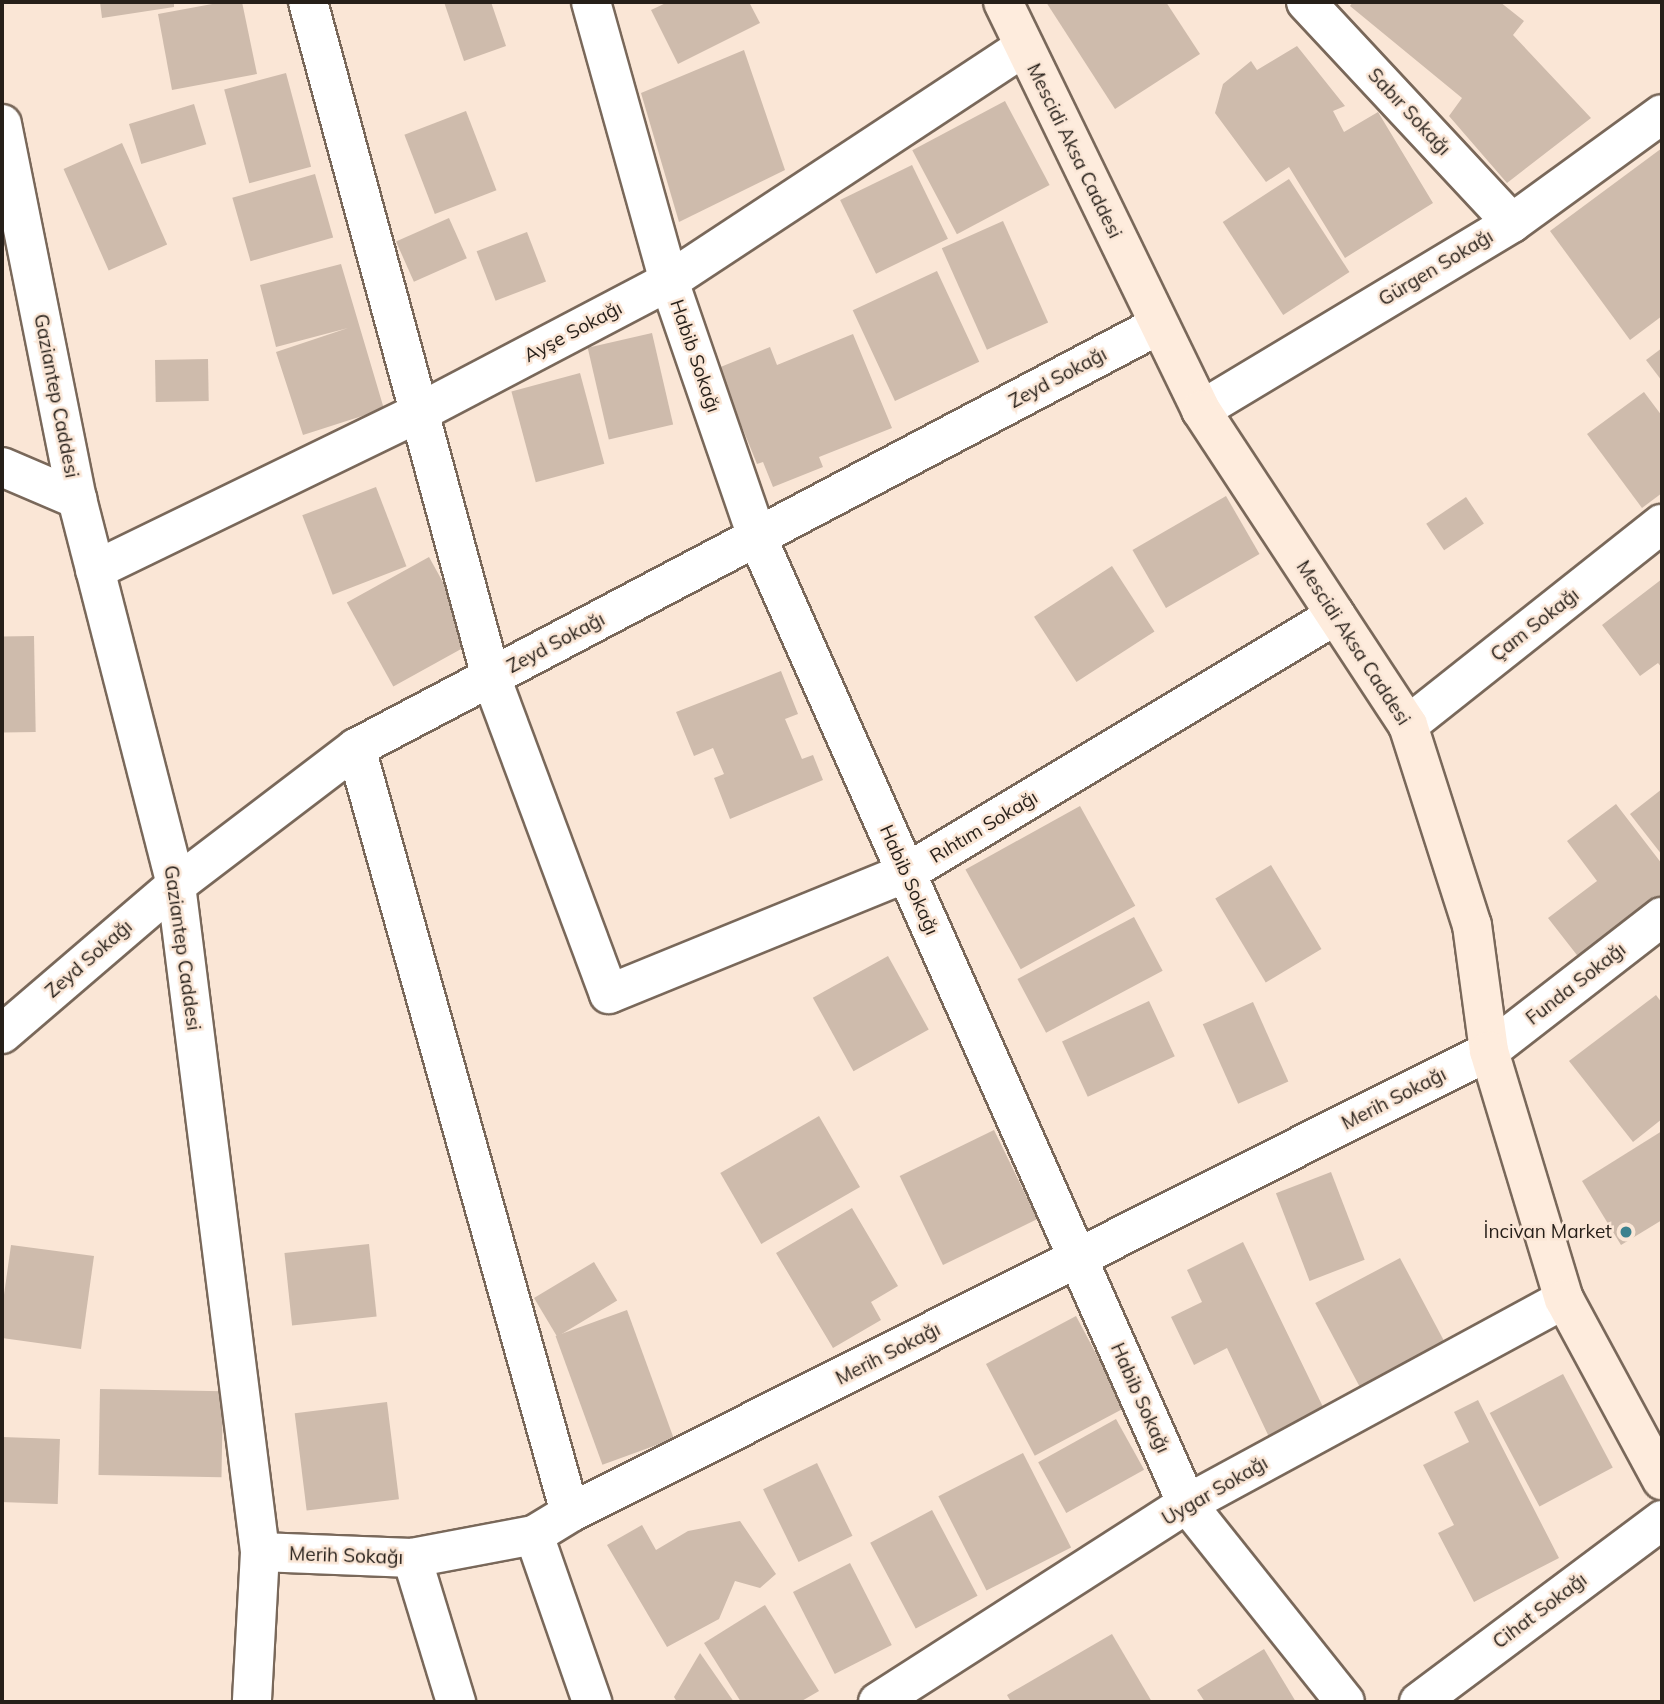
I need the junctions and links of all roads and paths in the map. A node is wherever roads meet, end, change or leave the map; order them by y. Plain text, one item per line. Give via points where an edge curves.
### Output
1 (308, 2) edge
2 (591, 2) edge
3 (1003, 2) edge
4 (1306, 2) edge
5 (1024, 47) junction
6 (1662, 114) edge
7 (2, 124) edge
8 (1512, 223) junction
9 (669, 281) junction
10 (1159, 325) junction
11 (1201, 410) junction
12 (418, 413) junction
13 (2, 467) edge
14 (77, 499) junction
15 (1662, 524) edge
16 (757, 537) junction
17 (95, 570) junction
18 (1336, 615) junction
19 (491, 677) junction
20 (1408, 725) junction
21 (356, 748) junction
22 (906, 873) junction
23 (176, 885) junction
24 (1662, 917) edge
25 (2, 1034) edge
26 (1489, 1051) junction
27 (1078, 1259) junction
28 (1564, 1299) junction
29 (1662, 1480) edge
30 (1187, 1504) junction
31 (569, 1513) junction
32 (1662, 1520) edge
33 (534, 1535) junction
34 (260, 1552) junction
35 (412, 1558) junction
36 (252, 1702) edge
37 (456, 1702) edge
38 (592, 1702) edge
39 (878, 1702) edge
40 (1345, 1702) edge
41 (1419, 1702) edge

1 - 12 street
2 - 9 street, Habib Sokağı
3 - 5 street, Mescidi Aksa Caddesi
4 - 8 street, Sabır Sokağı
5 - 9 street, Ayşe Sokağı
5 - 10 street, Mescidi Aksa Caddesi
6 - 8 street, Gürgen Sokağı
7 - 14 street, Gaziantep Caddesi
8 - 11 street, Gürgen Sokağı
9 - 12 street, Ayşe Sokağı
9 - 16 street, Habib Sokağı
10 - 11 street, Mescidi Aksa Caddesi
10 - 16 street, Zeyd Sokağı
11 - 18 street, Mescidi Aksa Caddesi
12 - 17 street, Ayşe Sokağı
12 - 19 street
13 - 14 street
14 - 17 street, Gaziantep Caddesi
15 - 20 street, Çam Sokağı
16 - 19 street, Zeyd Sokağı
16 - 22 street, Habib Sokağı
17 - 23 street, Gaziantep Caddesi
18 - 20 street, Mescidi Aksa Caddesi
18 - 22 street, Rıhtım Sokağı
19 - 21 street, Zeyd Sokağı
19 - 22 street, Rıhtım Sokağı via 610,994
20 - 26 street, Mescidi Aksa Caddesi via 1472,925
21 - 23 street, Zeyd Sokağı
21 - 31 street
22 - 27 street, Habib Sokağı
23 - 25 street, Zeyd Sokağı
23 - 34 street, Gaziantep Caddesi
24 - 26 street, Funda Sokağı
26 - 27 street, Merih Sokağı
26 - 28 street, Mescidi Aksa Caddesi
27 - 30 street, Habib Sokağı
27 - 31 street, Merih Sokağı
28 - 29 street, Mescidi Aksa Caddesi
28 - 30 street, Uygar Sokağı
30 - 39 street, Uygar Sokağı
30 - 40 street, Habib Sokağı
31 - 33 street, Merih Sokağı
32 - 41 street, Cihat Sokağı
33 - 35 street, Merih Sokağı
33 - 38 street
34 - 35 street, Merih Sokağı
34 - 36 street, Gaziantep Caddesi
35 - 37 street

